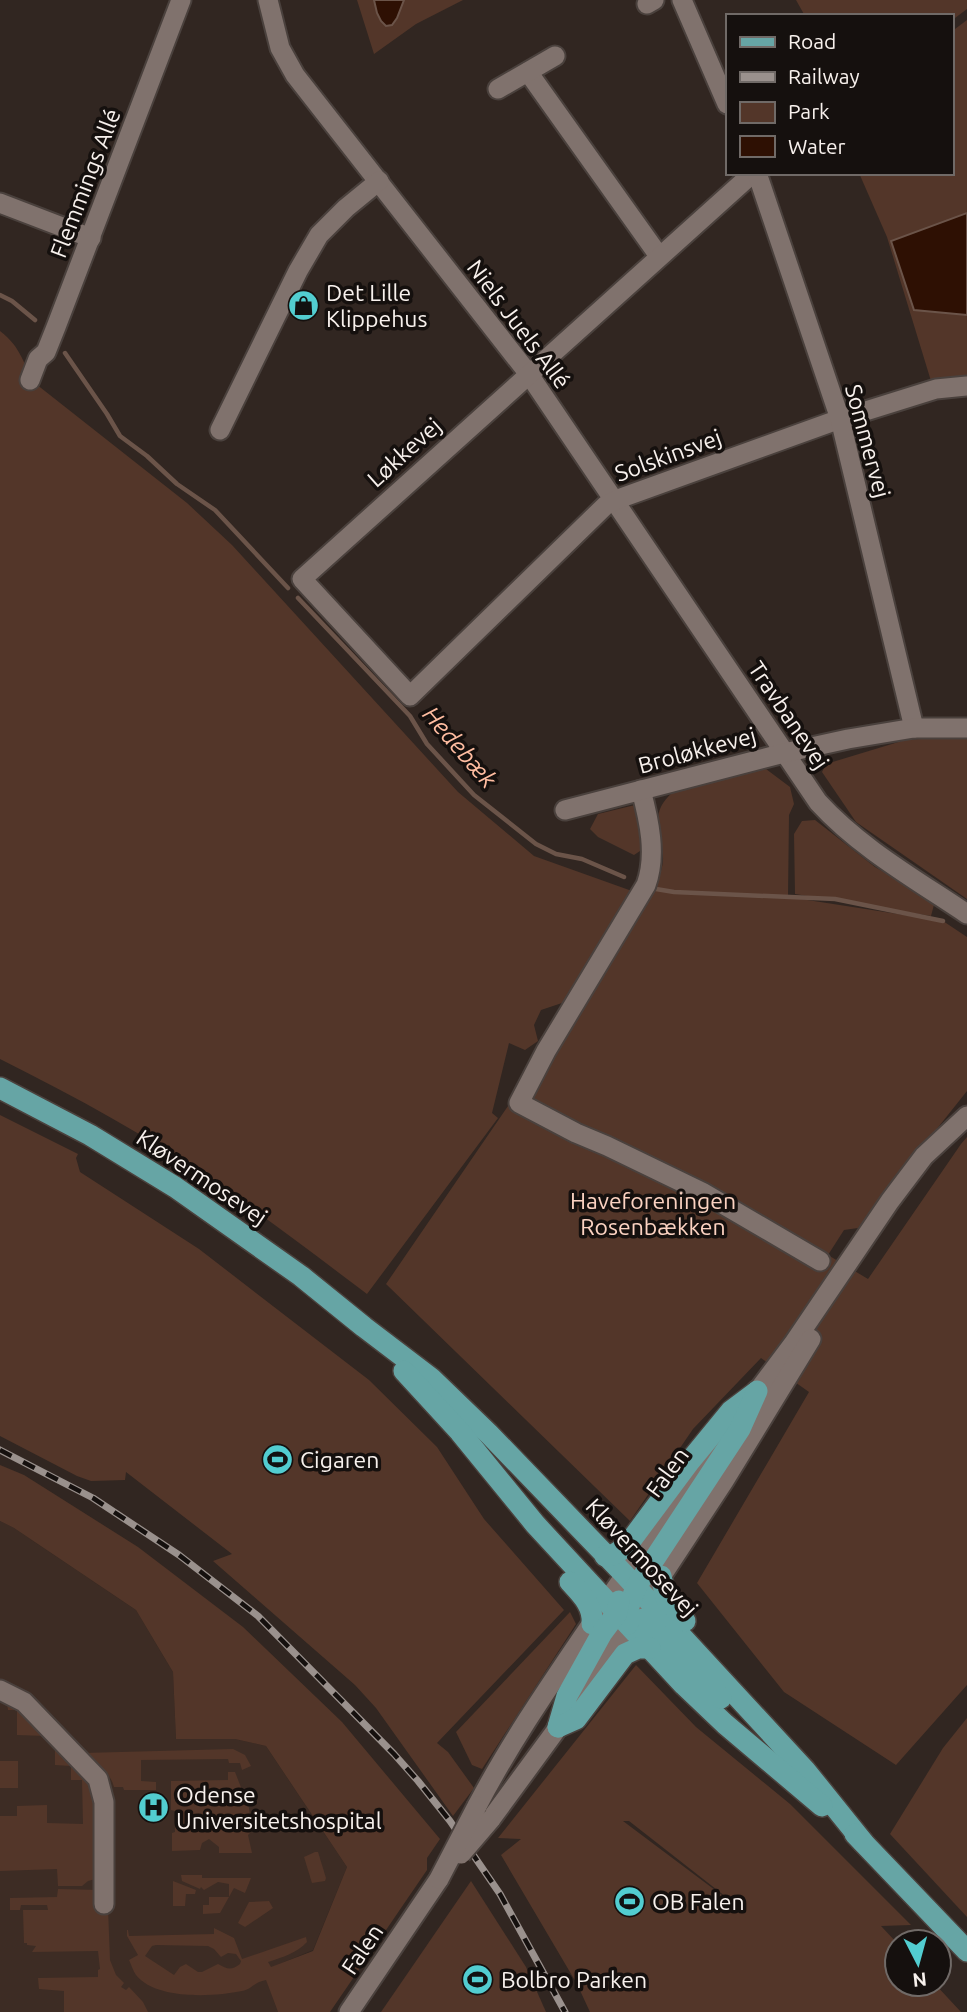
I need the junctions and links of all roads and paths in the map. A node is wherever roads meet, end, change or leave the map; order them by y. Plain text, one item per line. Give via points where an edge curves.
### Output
1 (181, 0) edge
2 (682, 0) edge
3 (266, 2) edge
4 (555, 56) dead end
5 (528, 72) junction
6 (498, 89) dead end
7 (726, 102) edge
8 (753, 175) edge
9 (756, 175) edge
10 (379, 181) junction
11 (0, 203) edge
12 (91, 238) junction
13 (659, 257) junction
14 (528, 373) junction
15 (30, 380) dead end
16 (967, 386) edge
17 (840, 419) junction
18 (220, 430) dead end
19 (614, 500) junction
20 (410, 696) joint
21 (914, 727) junction
22 (967, 728) edge
23 (784, 753) junction
24 (642, 790) junction
25 (565, 810) dead end
26 (967, 914) edge
27 (0, 1088) edge
28 (967, 1116) edge
29 (820, 1261) dead end
30 (364, 1327) junction
31 (757, 1391) junction
32 (460, 1432) junction
33 (605, 1556) junction
34 (661, 1576) junction
35 (626, 1600) junction
36 (592, 1623) junction
37 (650, 1648) junction
38 (0, 1690) edge
39 (754, 1714) junction
40 (558, 1727) junction
41 (484, 1813) junction
42 (863, 1842) junction
43 (104, 1904) dead end
44 (967, 1951) edge
45 (349, 2012) edge

1 - 12 street, Flemmings Allé
2 - 7 street
3 - 10 street, Niels Juels Allé via 280,48 295,75
4 - 5 street
5 - 6 street
5 - 13 street
8 - 13 street, Løkkevej
9 - 17 street, Sommervej
10 - 14 street, Niels Juels Allé
10 - 18 street via 319,235
11 - 12 street
12 - 15 street, Flemmings Allé via 46,352
13 - 14 street, Løkkevej
14 - 19 street, Niels Juels Allé
14 - 20 street, Løkkevej via 302,579
16 - 17 street, Solskinsvej via 936,388
17 - 19 street, Solskinsvej
17 - 21 street, Sommervej
19 - 20 street, Solskinsvej
19 - 23 street, Travbanevej
21 - 22 street, Broløkkevej
21 - 23 street, Broløkkevej
23 - 24 street, Broløkkevej
23 - 26 street, Travbanevej via 839,824
24 - 25 street, Broløkkevej
24 - 29 street via 652,855 646,885 519,1103 702,1192
27 - 30 main road, Kløvermosevej via 175,1187
28 - 31 street, Falen via 924,1156
28 - 34 street, Falen via 898,1206
30 - 32 main road, Kløvermosevej
30 - 33 main road, Kløvermosevej via 430,1378
31 - 33 main road via 731,1411 626,1547
31 - 35 main road via 741,1429
32 - 35 main road, Kløvermosevej via 536,1524
32 - 36 main road via 478,1473 587,1602
33 - 35 main road, Kløvermosevej
34 - 35 street, Falen
34 - 39 main road via 666,1598 743,1685
35 - 36 street, Falen
35 - 37 main road, Kløvermosevej
35 - 39 main road, Kløvermosevej
35 - 40 main road via 567,1696
36 - 41 street, Falen via 499,1765
37 - 40 main road via 625,1654 576,1719
37 - 42 main road, Kløvermosevej via 725,1724
38 - 43 street via 24,1702 98,1779 104,1802
39 - 42 main road, Kløvermosevej
40 - 41 street, Falen
41 - 45 street, Falen, bridge
42 - 44 main road, Kløvermosevej

